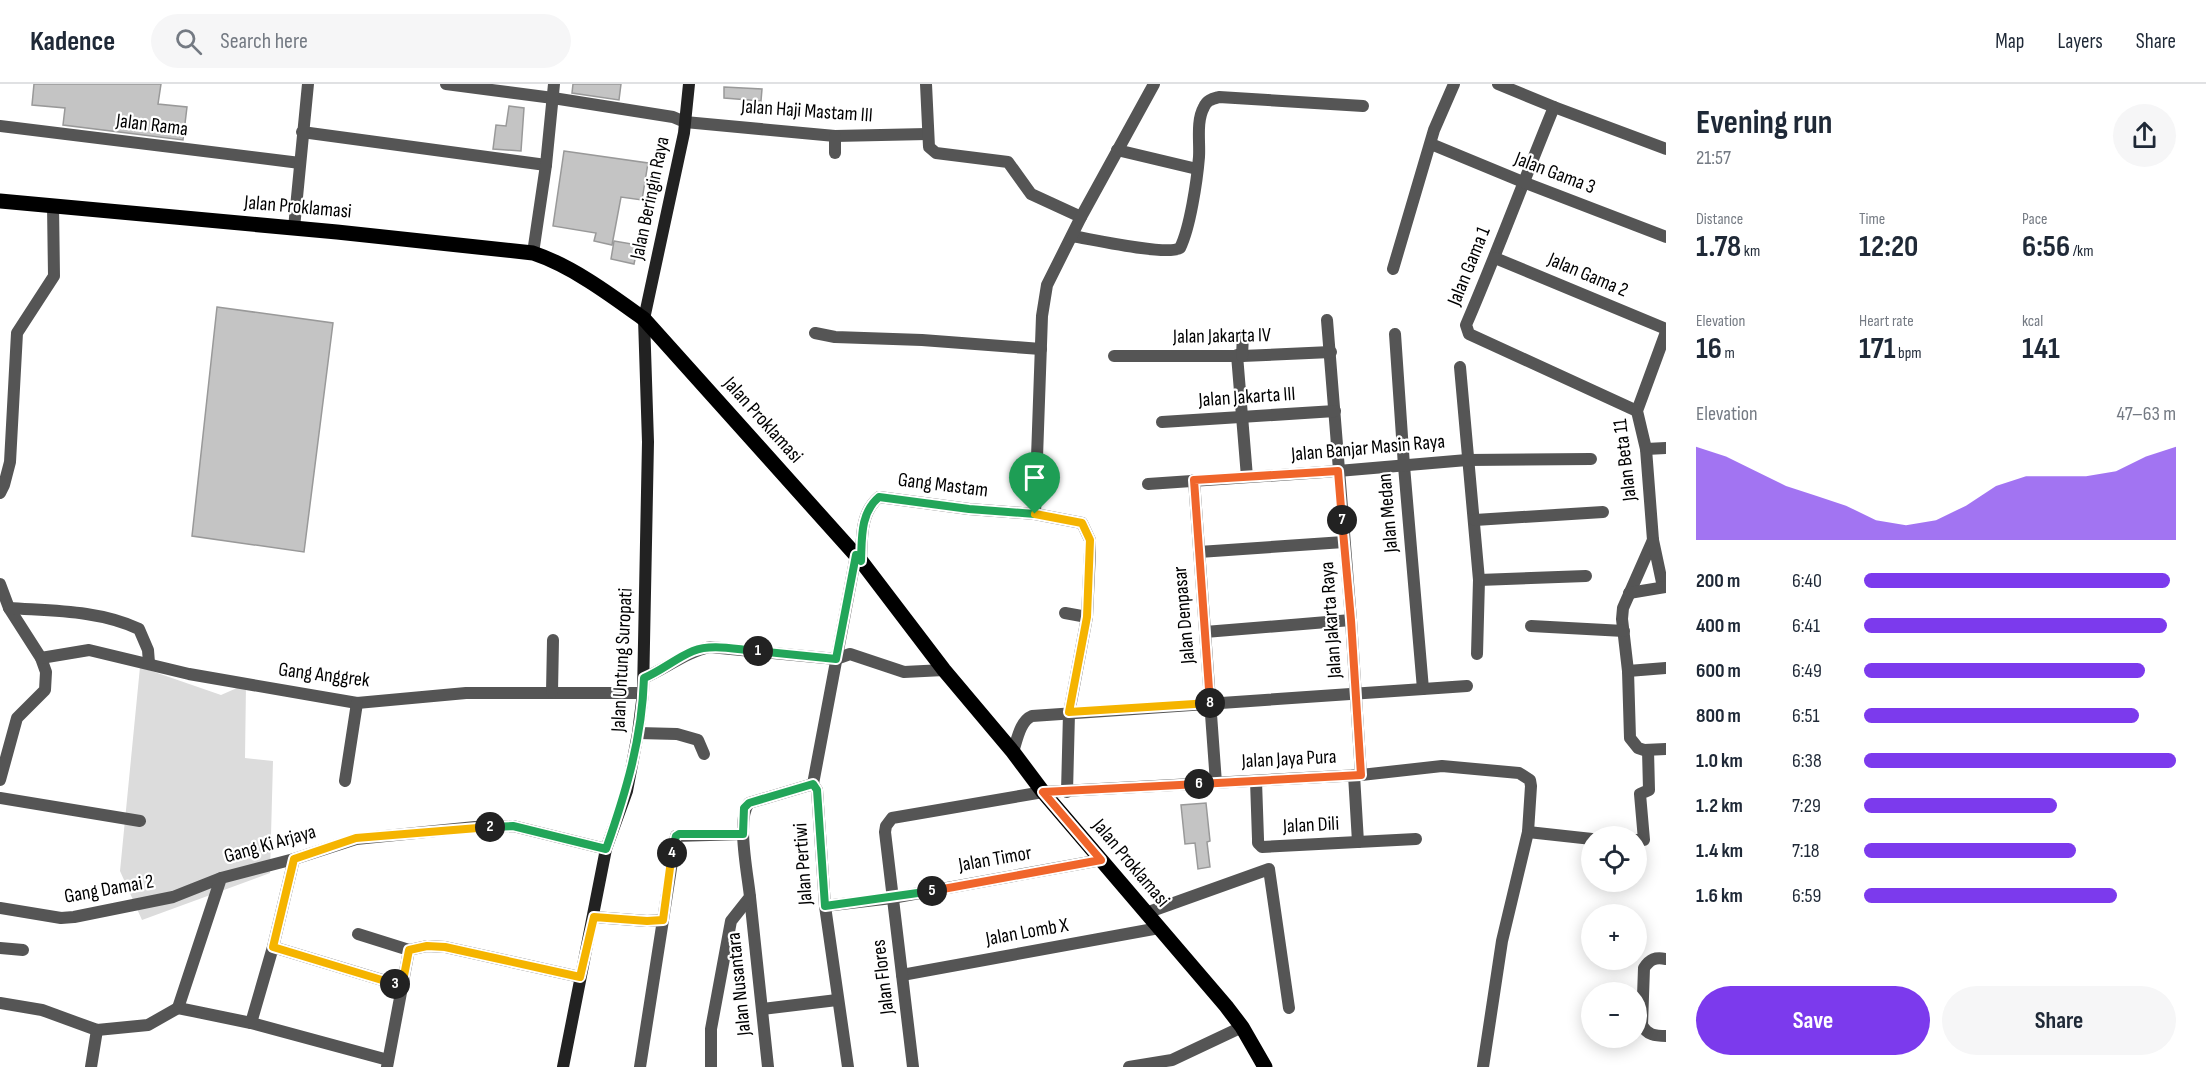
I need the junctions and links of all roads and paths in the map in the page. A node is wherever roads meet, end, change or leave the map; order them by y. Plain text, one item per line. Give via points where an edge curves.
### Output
1 (308, 84) edge
2 (446, 84) edge
3 (554, 84) edge
4 (689, 84) edge
5 (927, 84) edge
6 (1154, 84) edge
7 (1454, 84) edge
8 (1498, 84) edge
9 (553, 98) junction
10 (1363, 106) dead end
11 (1554, 107) junction
12 (685, 122) junction
13 (0, 126) edge
14 (302, 132) junction
15 (927, 134) junction
16 (835, 136) junction
17 (1431, 144) junction
18 (1666, 149) edge
19 (1117, 150) junction
20 (835, 153) dead end
21 (300, 163) junction
22 (546, 165) junction
23 (1197, 169) junction
24 (1523, 182) junction
25 (0, 201) edge
26 (53, 205) junction
27 (1081, 217) junction
28 (294, 228) junction
29 (1072, 236) junction
30 (1666, 237) edge
31 (533, 253) junction
32 (1495, 258) junction
33 (1393, 269) dead end
34 (644, 319) junction
35 (1327, 320) dead end
36 (1666, 331) edge
37 (815, 333) dead end
38 (1395, 334) dead end
39 (1242, 335) dead end
40 (1041, 350) junction
41 (1331, 352) junction
42 (1114, 356) dead end
43 (1240, 356) junction
44 (1460, 367) dead end
45 (1335, 411) junction
46 (1637, 411) junction
47 (1241, 416) junction
48 (1162, 422) dead end
49 (1666, 448) edge
50 (1646, 449) junction
51 (1591, 459) dead end
52 (1467, 460) junction
53 (1404, 466) junction
54 (1338, 471) junction
55 (1246, 477) junction
56 (1194, 480) junction
57 (1148, 484) dead end
58 (0, 493) edge
59 (1603, 512) dead end
60 (1035, 514) junction
61 (1475, 520) junction
62 (1653, 540) junction
63 (1344, 542) junction
64 (1199, 552) junction
65 (859, 558) junction
66 (1586, 576) dead end
67 (1479, 580) junction
68 (0, 584) edge
69 (1664, 587) edge
70 (1629, 593) junction
71 (9, 608) junction
72 (1065, 613) dead end
73 (1087, 617) junction
74 (1351, 620) junction
75 (1531, 626) dead end
76 (1624, 631) junction
77 (1205, 632) junction
78 (553, 640) dead end
79 (1477, 654) dead end
80 (41, 658) junction
81 (836, 659) junction
82 (149, 663) junction
83 (1666, 668) edge
84 (944, 670) junction
85 (1628, 670) junction
86 (644, 678) junction
87 (1467, 686) dead end
88 (1423, 689) junction
89 (552, 692) junction
90 (644, 693) junction
91 (1356, 694) junction
92 (357, 703) junction
93 (1210, 703) junction
94 (1069, 712) junction
95 (638, 733) junction
96 (1666, 749) edge
97 (1647, 750) junction
98 (1013, 752) junction
99 (704, 754) dead end
100 (1357, 775) junction
101 (0, 780) edge
102 (345, 781) dead end
103 (1256, 781) junction
104 (1216, 783) junction
105 (813, 784) junction
106 (1043, 792) junction
107 (1067, 792) junction
108 (0, 798) edge
109 (896, 816) joint
110 (140, 821) dead end
111 (1643, 826) edge
112 (1528, 832) junction
113 (743, 834) junction
114 (1416, 838) dead end
115 (1581, 838) edge
116 (1358, 842) junction
117 (606, 849) junction
118 (294, 859) junction
119 (1101, 860) junction
120 (220, 878) junction
121 (750, 897) junction
122 (892, 898) junction
123 (825, 906) junction
124 (0, 908) edge
125 (1146, 914) junction
126 (594, 917) junction
127 (663, 920) junction
128 (1159, 928) junction
129 (358, 934) dead end
130 (273, 947) junction
131 (0, 948) edge
132 (23, 950) dead end
133 (409, 950) junction
134 (1666, 959) edge
135 (902, 975) junction
136 (580, 977) junction
137 (402, 986) junction
138 (837, 1000) junction
139 (0, 1003) edge
140 (178, 1008) junction
141 (762, 1008) junction
142 (1289, 1008) dead end
143 (251, 1023) junction
144 (1242, 1027) junction
145 (97, 1030) junction
146 (1666, 1036) edge
147 (387, 1064) edge
148 (91, 1067) edge
149 (563, 1067) edge
150 (640, 1067) edge
151 (711, 1067) edge
152 (768, 1067) edge
153 (848, 1067) edge
154 (913, 1067) edge
155 (1129, 1067) edge
156 (1265, 1067) edge
157 (1483, 1067) edge

1 - 14 street
2 - 9 street, Jalan Haji Mastam III
3 - 9 street
4 - 12 street, Jalan Beringin Raya
5 - 15 street
6 - 19 street
7 - 17 street
8 - 11 street
9 - 12 street, Jalan Haji Mastam III
9 - 22 street
10 - 23 street via 1219,97 1211,100 1201,116
11 - 18 street
11 - 24 street, Jalan Gama 1
12 - 16 street, Jalan Haji Mastam III
12 - 34 street, Jalan Beringin Raya
13 - 21 street, Jalan Rama
14 - 21 street
14 - 22 street
15 - 16 street, Jalan Haji Mastam III
15 - 27 street via 929,147 936,153 1008,162 1031,194
16 - 20 street
17 - 24 street, Jalan Gama 3
17 - 33 street
19 - 23 street
19 - 27 street
21 - 28 street
22 - 31 street
23 - 29 street via 1178,250
24 - 30 street, Jalan Gama 3
24 - 32 street, Jalan Gama 1
25 - 26 main road, Jalan Proklamasi
26 - 28 main road, Jalan Proklamasi
26 - 58 street via 54,276 17,333 10,462
27 - 29 street
28 - 31 main road, Jalan Proklamasi
29 - 40 street via 1047,285
31 - 34 main road, Jalan Proklamasi via 611,295
32 - 36 street, Jalan Gama 2
32 - 46 street, Jalan Gama 1 via 1466,325 1468,332
34 - 65 main road, Jalan Proklamasi
34 - 86 street, Jalan Untung Suropati via 648,442
35 - 41 street, Jalan Jakarta Raya
36 - 46 street, Jalan Beta 11
37 - 40 street
38 - 53 street, Jalan Medan
39 - 43 street
40 - 60 street
41 - 43 street, Jalan Jakarta IV
41 - 45 street, Jalan Jakarta Raya
42 - 43 street, Jalan Jakarta IV
43 - 47 street
44 - 52 street
45 - 47 street, Jalan Jakarta III
45 - 54 street, Jalan Jakarta Raya
46 - 50 street, Jalan Beta 11
47 - 48 street, Jalan Jakarta III
47 - 55 street
49 - 50 street
50 - 62 street, Jalan Beta 11
51 - 52 street, Jalan Banjar Masin Raya
52 - 53 street, Jalan Banjar Masin Raya
52 - 61 street
53 - 54 street, Jalan Banjar Masin Raya
53 - 88 street, Jalan Medan
54 - 55 street, Jalan Banjar Masin Raya
54 - 63 street, Jalan Jakarta Raya
55 - 56 street, Jalan Banjar Masin Raya
56 - 57 street, Jalan Banjar Masin Raya
56 - 64 street, Jalan Denpasar
59 - 61 street
60 - 65 street, Gang Mastam via 879,497 862,523
60 - 73 street via 1074,520 1086,530 1090,540
61 - 67 street
62 - 69 street, Jalan Beta 11
62 - 70 street
63 - 64 street
63 - 74 street, Jalan Jakarta Raya
64 - 77 street, Jalan Denpasar
65 - 81 street
65 - 84 main road, Jalan Proklamasi
66 - 67 street
67 - 79 street
68 - 71 street
69 - 70 street
70 - 76 street via 1622,613
71 - 80 street
71 - 82 street via 120,620 139,629
72 - 73 street
73 - 94 street
74 - 77 street
74 - 91 street, Jalan Jakarta Raya
75 - 76 street
76 - 85 street
77 - 93 street, Jalan Denpasar
78 - 89 street
80 - 82 street, Gang Anggrek via 89,650
80 - 101 street via 46,672 45,690 17,718
81 - 84 street via 850,654 904,672
81 - 86 street via 710,647 694,650
81 - 105 street
82 - 92 street, Gang Anggrek via 189,674
83 - 85 street
84 - 98 main road, Jalan Proklamasi
85 - 97 street via 1630,738 1638,748
86 - 90 street, Jalan Untung Suropati
87 - 88 street
88 - 91 street
89 - 90 street, Gang Anggrek
89 - 92 street, Gang Anggrek via 466,693
90 - 95 street, Jalan Untung Suropati
91 - 93 street
91 - 100 street, Jalan Jakarta Raya
92 - 102 street
93 - 94 street
93 - 104 street, Jalan Denpasar
94 - 98 street via 1027,718
94 - 107 street
95 - 99 street via 677,734 699,740
95 - 117 street, Jalan Untung Suropati via 627,791
96 - 97 street
97 - 111 street via 1649,790 1640,794
98 - 106 main road, Jalan Proklamasi
100 - 103 street, Jalan Jaya Pura
100 - 112 street, Jalan Jaya Pura via 1442,766 1519,773 1530,780 1531,786
100 - 116 street, Jalan Dili
103 - 104 street, Jalan Jaya Pura
103 - 116 street, Jalan Dili via 1260,845
104 - 107 street, Jalan Jaya Pura
105 - 113 street via 749,803 744,808
105 - 123 street, Jalan Pertiwi via 817,790
106 - 107 street, Jalan Jaya Pura
106 - 109 street, Jalan Jaya Pura
106 - 119 main road, Jalan Proklamasi
108 - 110 street
109 - 122 street, Jalan Flores via 888,821 885,832
112 - 115 street
112 - 157 street, Jalan Jaya Pura via 1502,941
113 - 121 street
113 - 127 street via 676,836
114 - 116 street, Jalan Dili
117 - 118 street, Gang Ki Arjaya via 513,826 476,827 356,838
117 - 126 street, Jalan Untung Suropati
118 - 120 street, Gang Ki Arjaya
118 - 130 street
119 - 122 street, Jalan Timor
119 - 125 main road, Jalan Proklamasi
120 - 124 street, Gang Damai 2 via 173,897 74,917
120 - 140 street, Gang Ki Arjaya
121 - 141 street, Jalan Nusantara
121 - 151 street via 731,921 711,1029
122 - 123 street, Jalan Timor
122 - 135 street, Jalan Flores
123 - 138 street, Jalan Pertiwi
125 - 128 main road, Jalan Proklamasi
125 - 142 street via 1269,869
126 - 127 street
126 - 136 street, Jalan Untung Suropati
127 - 150 street
128 - 135 street, Jalan Lomb X
128 - 144 main road, Jalan Proklamasi
129 - 133 street
130 - 137 street
130 - 143 street
131 - 132 street
133 - 136 street via 435,946
133 - 137 street
134 - 146 street via 1655,958 1644,968 1642,1025 1651,1035
135 - 154 street, Jalan Flores
136 - 149 street, Jalan Untung Suropati
137 - 147 street
138 - 141 street
138 - 153 street, Jalan Pertiwi
139 - 145 street via 42,1010
140 - 143 street
140 - 145 street via 148,1025
141 - 152 street, Jalan Nusantara
143 - 147 street
144 - 155 street via 1172,1060
144 - 156 main road, Jalan Proklamasi
145 - 148 street

